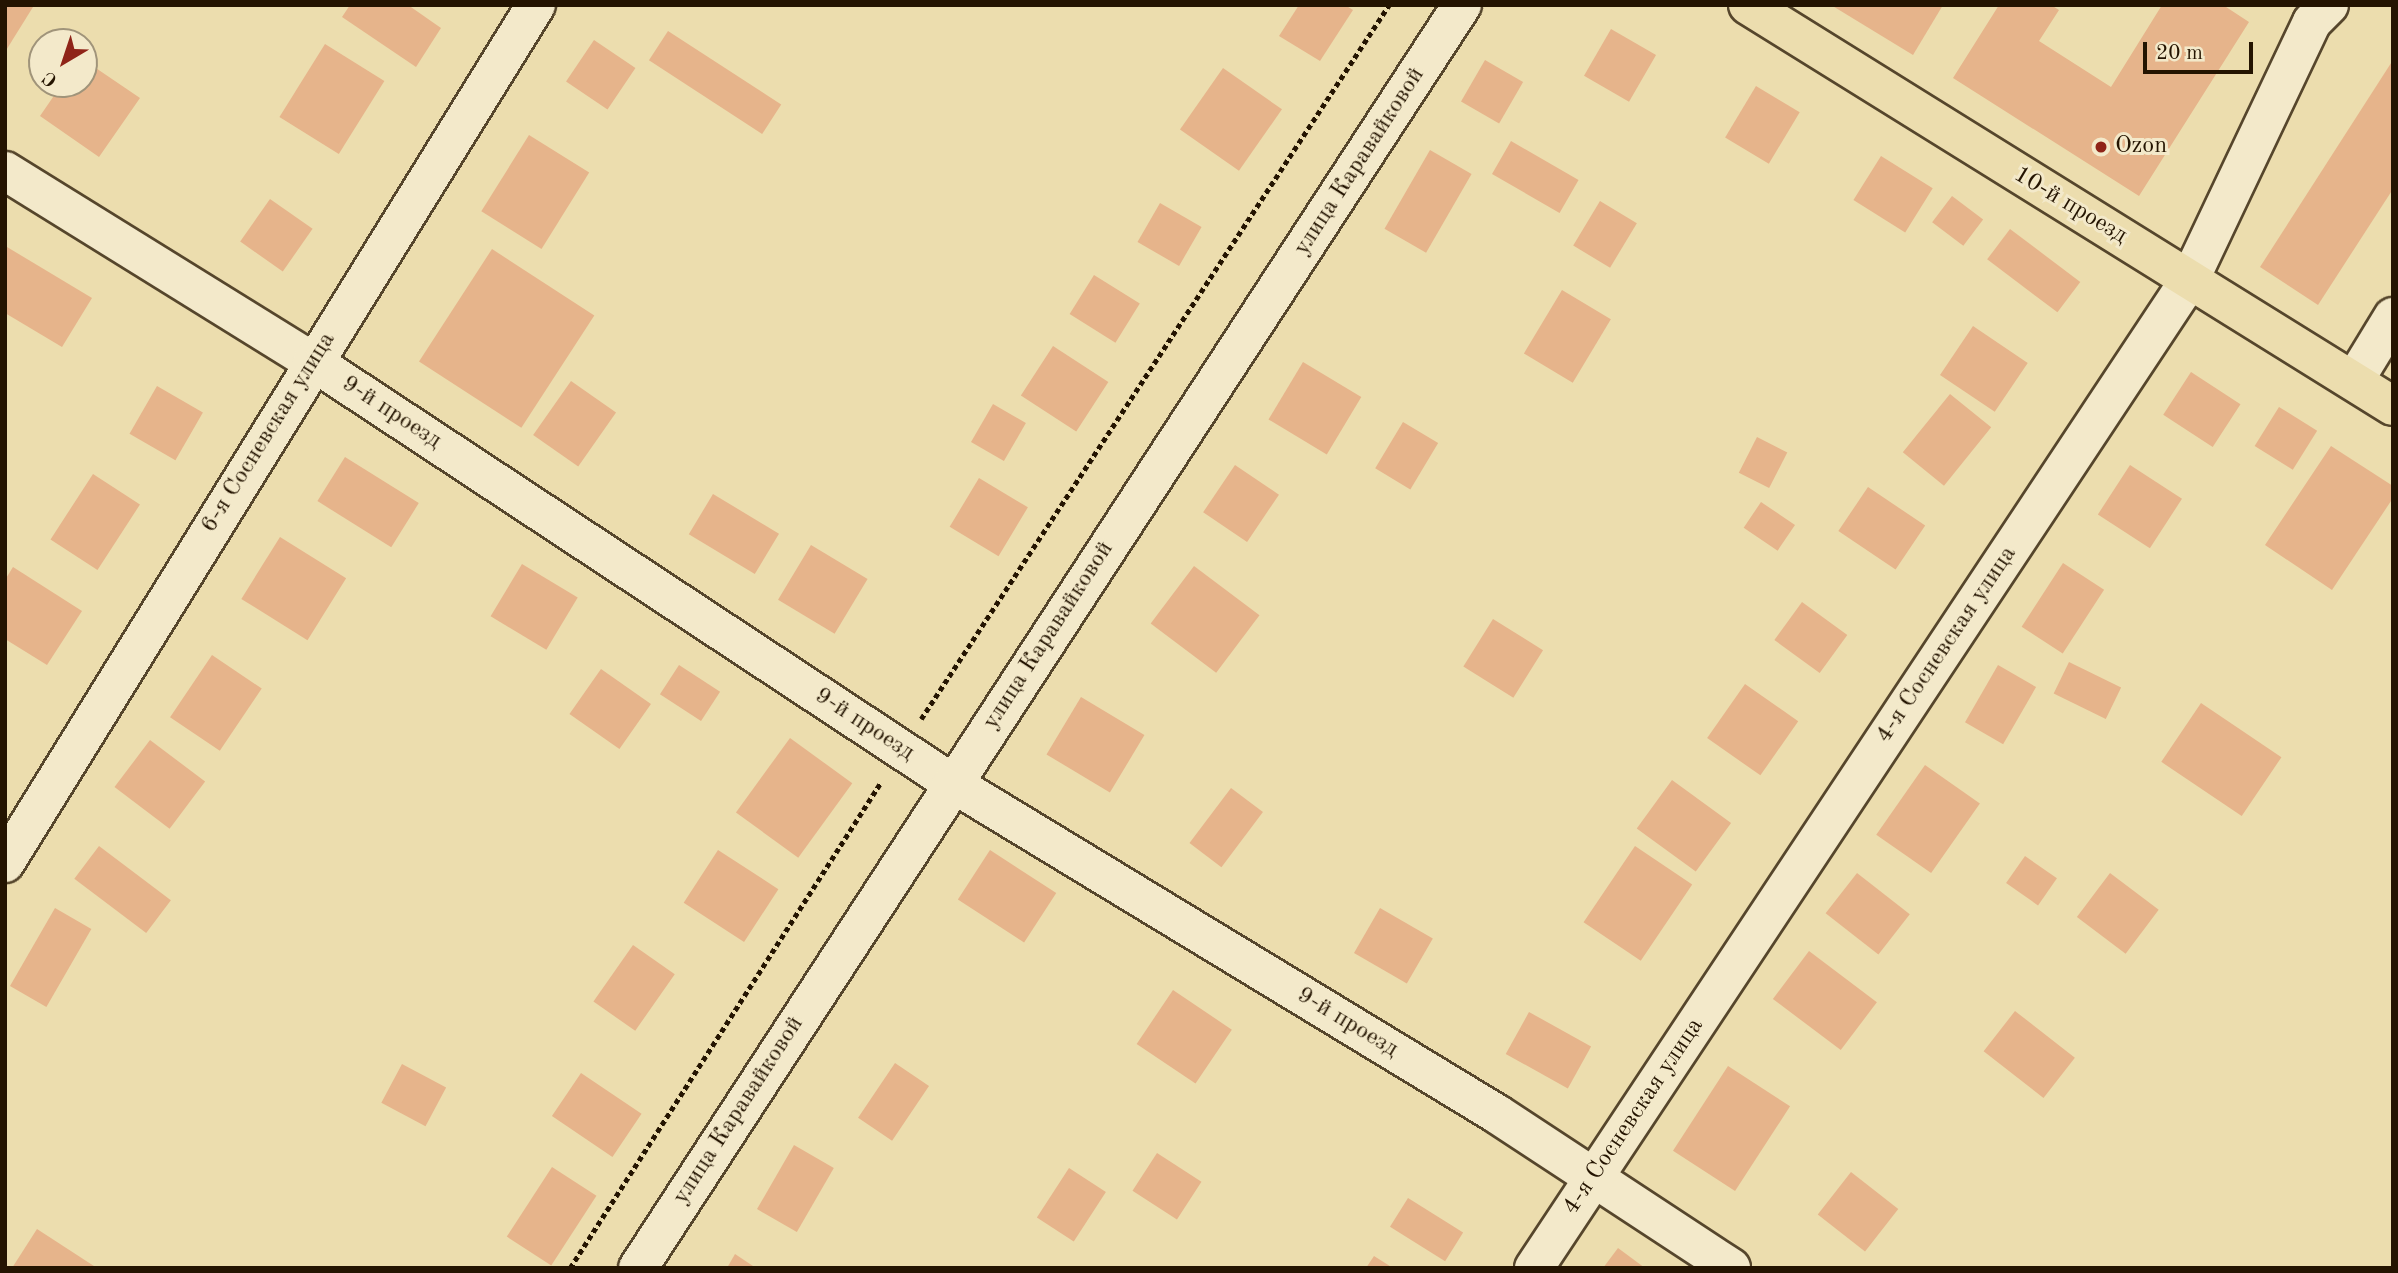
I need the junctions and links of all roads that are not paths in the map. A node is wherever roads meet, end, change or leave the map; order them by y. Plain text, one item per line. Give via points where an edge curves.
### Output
1 (536, 5) edge
2 (1462, 5) edge
3 (1748, 5) edge
4 (2309, 11) edge
5 (5, 171) edge
6 (2190, 279) junction
7 (2393, 317) edge
8 (312, 361) junction
9 (2354, 381) junction
10 (2393, 406) edge
11 (952, 783) junction
12 (5, 863) edge
13 (1594, 1177) junction
14 (638, 1268) edge
15 (1534, 1268) edge
16 (1731, 1268) edge

1 - 8 street, 6-я Сосневская улица
2 - 11 street, улица Каравайковой
3 - 6 main road, 10-й проезд
4 - 6 street, 4-я Сосневская улица
5 - 8 street, 9-й проезд
6 - 9 main road, 10-й проезд
6 - 13 street, 4-я Сосневская улица
7 - 9 street
8 - 11 street, 9-й проезд
8 - 12 street, 6-я Сосневская улица
9 - 10 main road, 10-й проезд
11 - 13 street, 9-й проезд
11 - 14 street, улица Каравайковой
13 - 15 street, 4-я Сосневская улица
13 - 16 street, 9-й проезд

